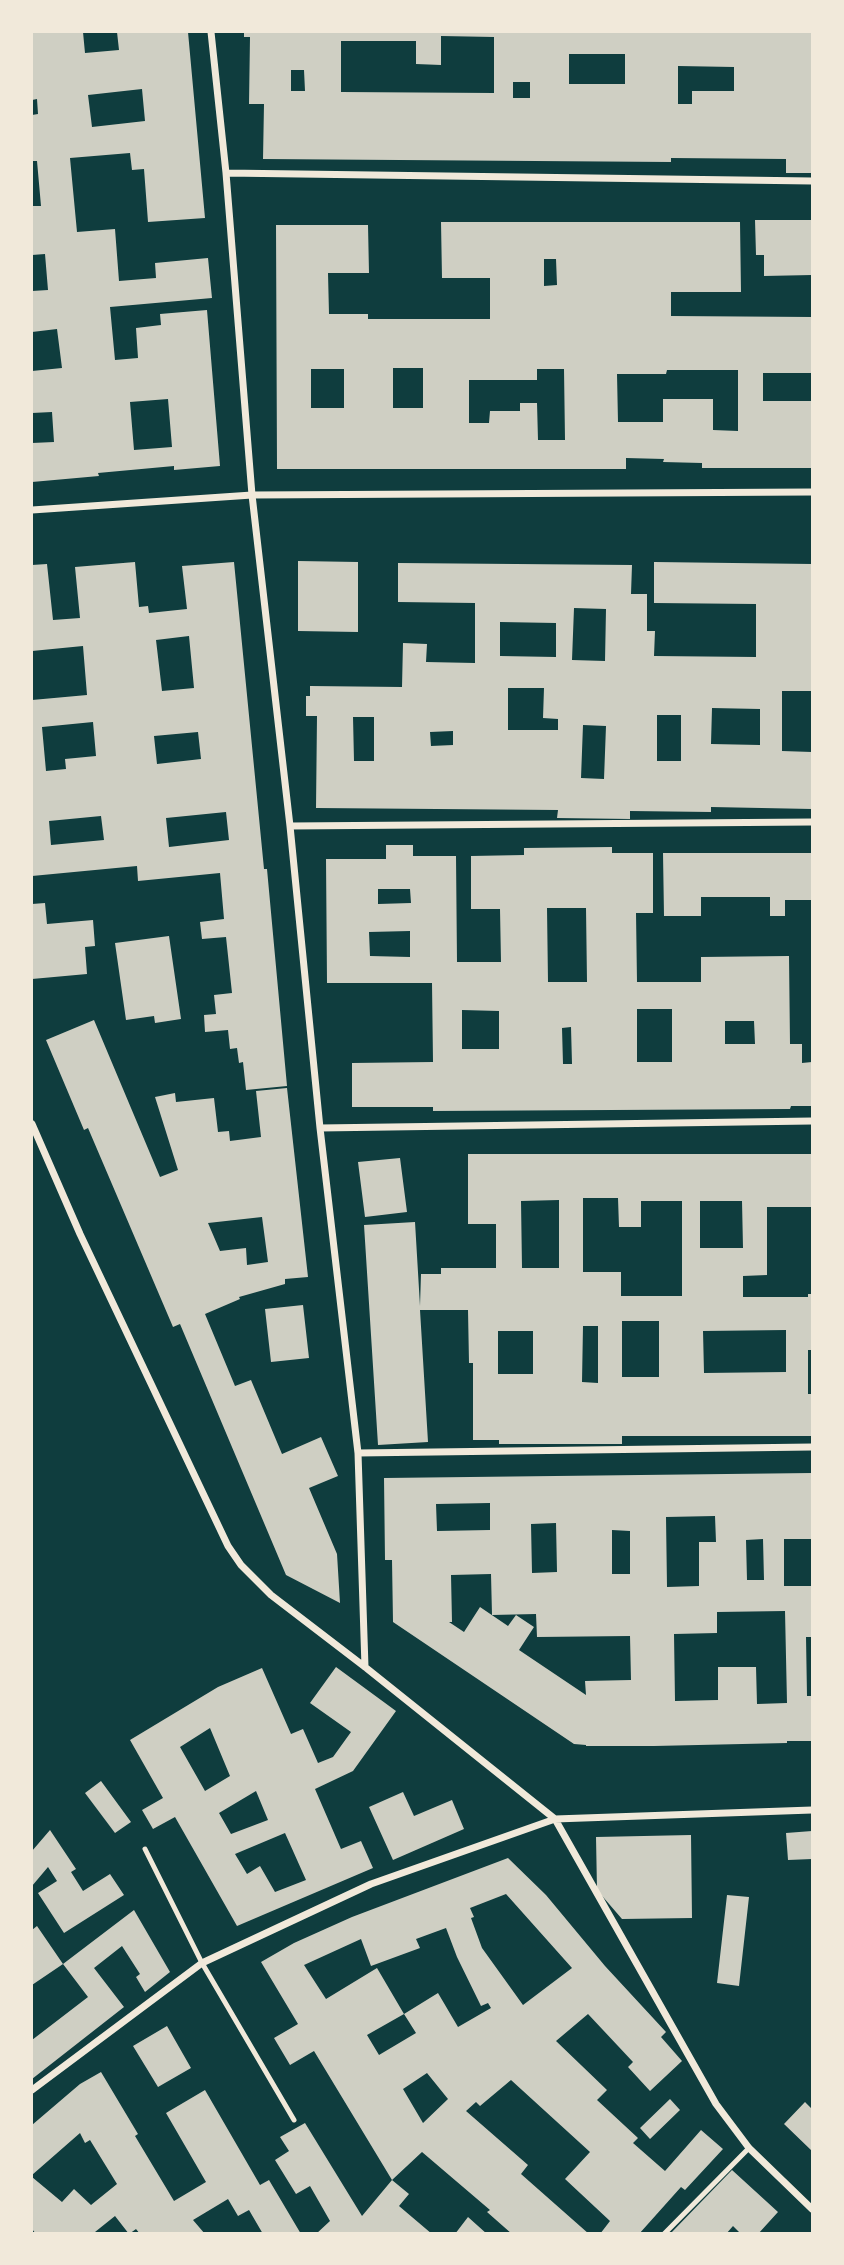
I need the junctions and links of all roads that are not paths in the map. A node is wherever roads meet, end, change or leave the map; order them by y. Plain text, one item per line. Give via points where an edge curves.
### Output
1 (211, 32) edge
2 (226, 173) junction
3 (813, 181) edge
4 (813, 492) edge
5 (252, 495) junction
6 (32, 510) edge
7 (813, 822) edge
8 (290, 826) junction
9 (813, 1121) edge
10 (32, 1124) edge
11 (320, 1128) junction
12 (813, 1447) edge
13 (358, 1453) junction
14 (365, 1667) junction
15 (813, 1810) edge
16 (555, 1819) junction
17 (145, 1849) dead end
18 (202, 1963) junction
19 (32, 2090) edge
20 (294, 2120) dead end
21 (749, 2148) junction
22 (813, 2209) edge
23 (664, 2234) edge

1 - 2 street
2 - 3 street
2 - 5 street
4 - 5 street
5 - 6 street
5 - 8 street
7 - 8 street
8 - 11 street
9 - 11 street
10 - 14 street via 228,1546 271,1595
11 - 13 street
12 - 13 street
13 - 14 street
14 - 16 street
15 - 16 street
16 - 18 street via 372,1884
16 - 21 street via 716,2104
17 - 18 lane
18 - 19 street
18 - 20 lane
21 - 22 street
21 - 23 lane

